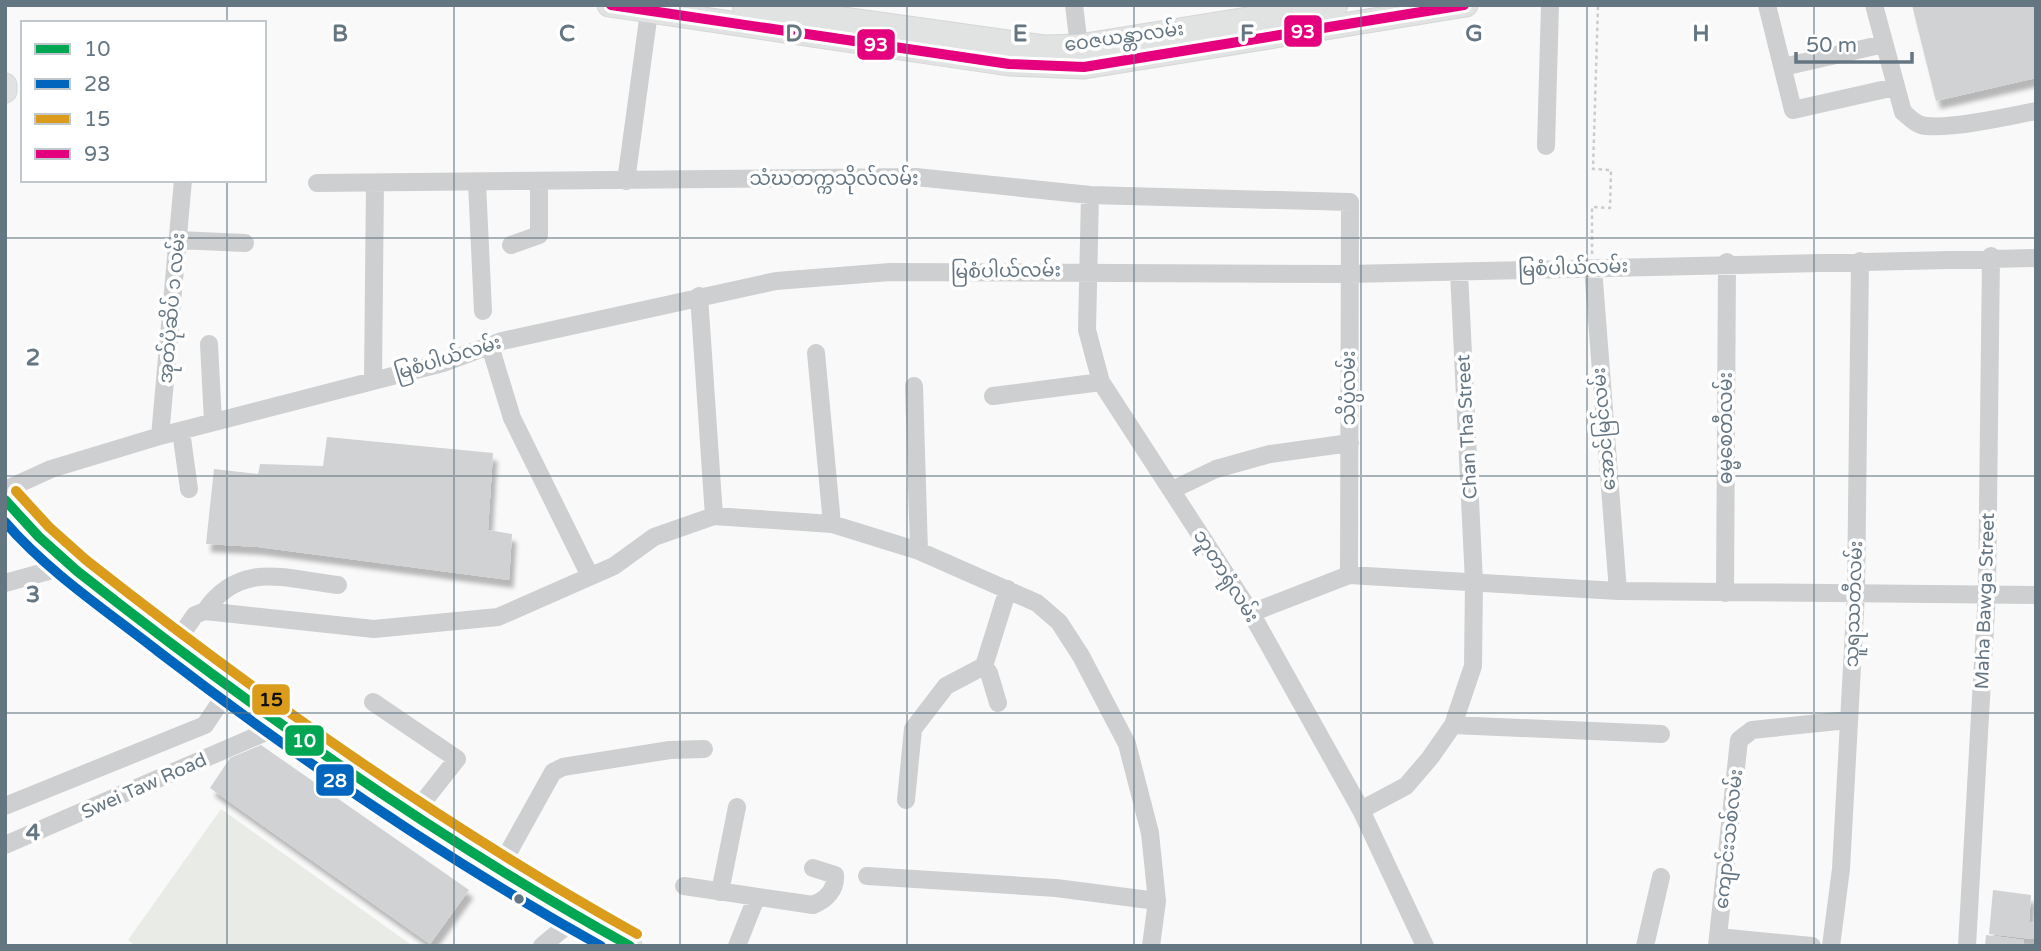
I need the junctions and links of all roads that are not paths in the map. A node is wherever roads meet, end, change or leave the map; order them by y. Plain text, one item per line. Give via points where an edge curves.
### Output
1 (609, 5) edge
2 (744, 5) edge
3 (1073, 5) edge
4 (1336, 5) edge
5 (1465, 5) edge
6 (1550, 5) edge
7 (1767, 5) edge
8 (1874, 5) edge
9 (649, 8) edge
10 (1884, 44) junction
11 (1079, 46) junction
12 (1783, 66) junction
13 (5, 85) edge
14 (1895, 87) junction
15 (5, 91) edge
16 (2036, 111) edge
17 (1546, 145) dead end
18 (626, 181) junction
19 (183, 182) edge
20 (317, 183) dead end
21 (375, 183) junction
22 (477, 183) junction
23 (539, 183) junction
24 (1090, 195) junction
25 (1350, 202) joint
26 (178, 240) junction
27 (245, 243) dead end
28 (512, 245) dead end
29 (1991, 256) junction
30 (2036, 258) edge
31 (1860, 261) junction
32 (1727, 262) junction
33 (1592, 268) junction
34 (1087, 271) junction
35 (1459, 272) junction
36 (1349, 274) junction
37 (699, 296) junction
38 (483, 311) dead end
39 (209, 344) dead end
40 (490, 346) junction
41 (816, 353) dead end
42 (373, 380) junction
43 (1101, 382) junction
44 (914, 386) dead end
45 (993, 396) dead end
46 (213, 422) junction
47 (181, 431) junction
48 (160, 436) junction
49 (1350, 443) junction
50 (189, 489) dead end
51 (5, 490) edge
52 (1172, 490) junction
53 (5, 500) edge
54 (714, 516) junction
55 (832, 524) junction
56 (919, 551) junction
57 (69, 565) junction
58 (1349, 575) junction
59 (590, 576) junction
60 (1474, 582) junction
61 (5, 583) edge
62 (338, 585) dead end
63 (1008, 589) junction
64 (1618, 591) junction
65 (1987, 592) junction
66 (1726, 593) junction
67 (1856, 593) junction
68 (2036, 594) edge
69 (205, 611) junction
70 (1251, 613) junction
71 (174, 645) junction
72 (984, 666) junction
73 (218, 680) junction
74 (373, 702) dead end
75 (998, 703) dead end
76 (1848, 720) junction
77 (282, 725) junction
78 (1453, 725) junction
79 (1661, 734) dead end
80 (704, 749) dead end
81 (906, 800) dead end
82 (5, 806) edge
83 (737, 807) dead end
84 (1361, 810) junction
85 (412, 816) junction
86 (5, 845) edge
87 (813, 869) dead end
88 (498, 871) junction
89 (867, 876) dead end
90 (1661, 877) dead end
91 (684, 886) dead end
92 (720, 892) junction
93 (756, 898) junction
94 (1157, 901) junction
95 (577, 917) junction
96 (1718, 942) edge
97 (542, 946) edge
98 (630, 946) edge
99 (737, 946) edge
100 (1151, 946) edge
101 (1425, 946) edge
102 (1645, 946) edge
103 (1811, 946) edge
104 (1831, 946) edge
105 (1967, 946) edge

1 - 9 main road, ဝေဇယန္တာလမ်း
2 - 11 main road, ဝေဇယန္တာလမ်း via 1006,43
3 - 11 street
4 - 11 main road, ဝေဇယန္တာလမ်း
5 - 9 main road, ဝေဇယန္တာလမ်း via 1084,67 1009,64
6 - 17 street
7 - 12 street
8 - 10 street
9 - 18 street
10 - 12 street
10 - 14 street
12 - 14 street via 1793,110
13 - 15 main road
14 - 16 street via 1903,112 1921,125
18 - 23 street, သံဃတက္ကသိုလ်လမ်း
18 - 24 street, သံဃတက္ကသိုလ်လမ်း via 916,177
19 - 26 street, အုတ်ပုံဆိပ် ၁ လမ်း
20 - 21 street, သံဃတက္ကသိုလ်လမ်း
21 - 22 street, သံဃတက္ကသိုလ်လမ်း
21 - 42 street
22 - 23 street, သံဃတက္ကသိုလ်လမ်း
22 - 38 street
23 - 28 street via 539,235
24 - 25 street, သံဃတက္ကသိုလ်လမ်း
24 - 34 street, ဘူတာရုံလမ်း
25 - 36 street, သိပ္ပံလမ်း
26 - 27 street
26 - 48 street, အုတ်ပုံဆိပ် ၁ လမ်း
29 - 30 street, မြစံပါယ်လမ်း
29 - 31 street, မြစံပါယ်လမ်း
29 - 65 street, Maha Bawga Street
31 - 32 street, မြစံပါယ်လမ်း
31 - 67 street, သူရဿတီလမ်း
32 - 33 street, မြစံပါယ်လမ်း
32 - 66 street, ဓမ္မစေတီလမ်း
33 - 35 street, မြစံပါယ်လမ်း
33 - 64 street, အောင်မြင်လမ်း
34 - 36 street, မြစံပါယ်လမ်း
34 - 37 street, မြစံပါယ်လမ်း via 890,272 776,281
34 - 43 street, ဘူတာရုံလမ်း via 1087,330
35 - 36 street, မြစံပါယ်လမ်း
35 - 60 street, Chan Tha Street
36 - 49 street, သိပ္ပံလမ်း
37 - 40 street, မြစံပါယ်လမ်း
37 - 54 street
39 - 46 street
40 - 42 street, မြစံပါယ်လမ်း
40 - 59 street via 512,418
41 - 55 street
42 - 46 street, မြစံပါယ်လမ်း
43 - 45 street
43 - 52 street, ဘူတာရုံလမ်း
44 - 56 street
46 - 47 street, မြစံပါယ်လမ်း
47 - 48 street, မြစံပါယ်လမ်း
47 - 50 street
48 - 51 street, မြစံပါယ်လမ်း via 51,469
49 - 52 street via 1270,454 1216,469
49 - 58 street, သိပ္ပံလမ်း
52 - 70 street, ဘူတာရုံလမ်း
53 - 57 main road via 29,530
54 - 55 street
54 - 59 street via 654,537 614,566
55 - 56 street
56 - 63 street
57 - 61 street
57 - 71 main road
58 - 60 street
58 - 70 street
59 - 69 street via 498,617 374,629
60 - 64 street
60 - 78 street, Chan Tha Street via 1473,666
62 - 69 street via 251,576 215,596
63 - 72 street
63 - 94 street via 1037,603 1059,622 1127,744 1150,833
64 - 66 street
65 - 67 street
65 - 68 street
65 - 105 street, Maha Bawga Street
66 - 67 street
67 - 76 street, သူရဿတီလမ်း
69 - 71 street via 195,615
70 - 84 street, ဘူတာရုံလမ်း
71 - 73 main road
72 - 75 street
72 - 81 street via 946,686 913,729
73 - 77 main road
73 - 82 street, Swei Taw Road via 219,704 205,725
74 - 85 street via 457,759
76 - 96 street, ကျောင်းသစ်လမ်း via 1752,730 1739,740
76 - 104 street, သူရဿတီလမ်း via 1841,869
77 - 85 main road
77 - 86 street, Swei Taw Road
78 - 79 street
78 - 84 street, Chan Tha Street via 1406,786
80 - 88 street via 670,750 553,772
83 - 92 street
84 - 101 street, ဘူတာရုံလမ်း
85 - 88 main road
87 - 93 street via 835,875 835,884 824,901 806,904
88 - 95 main road
89 - 94 street via 1056,888
90 - 102 street
91 - 92 street
92 - 93 street
93 - 99 street
94 - 100 street
95 - 97 street
95 - 98 main road
96 - 103 street

